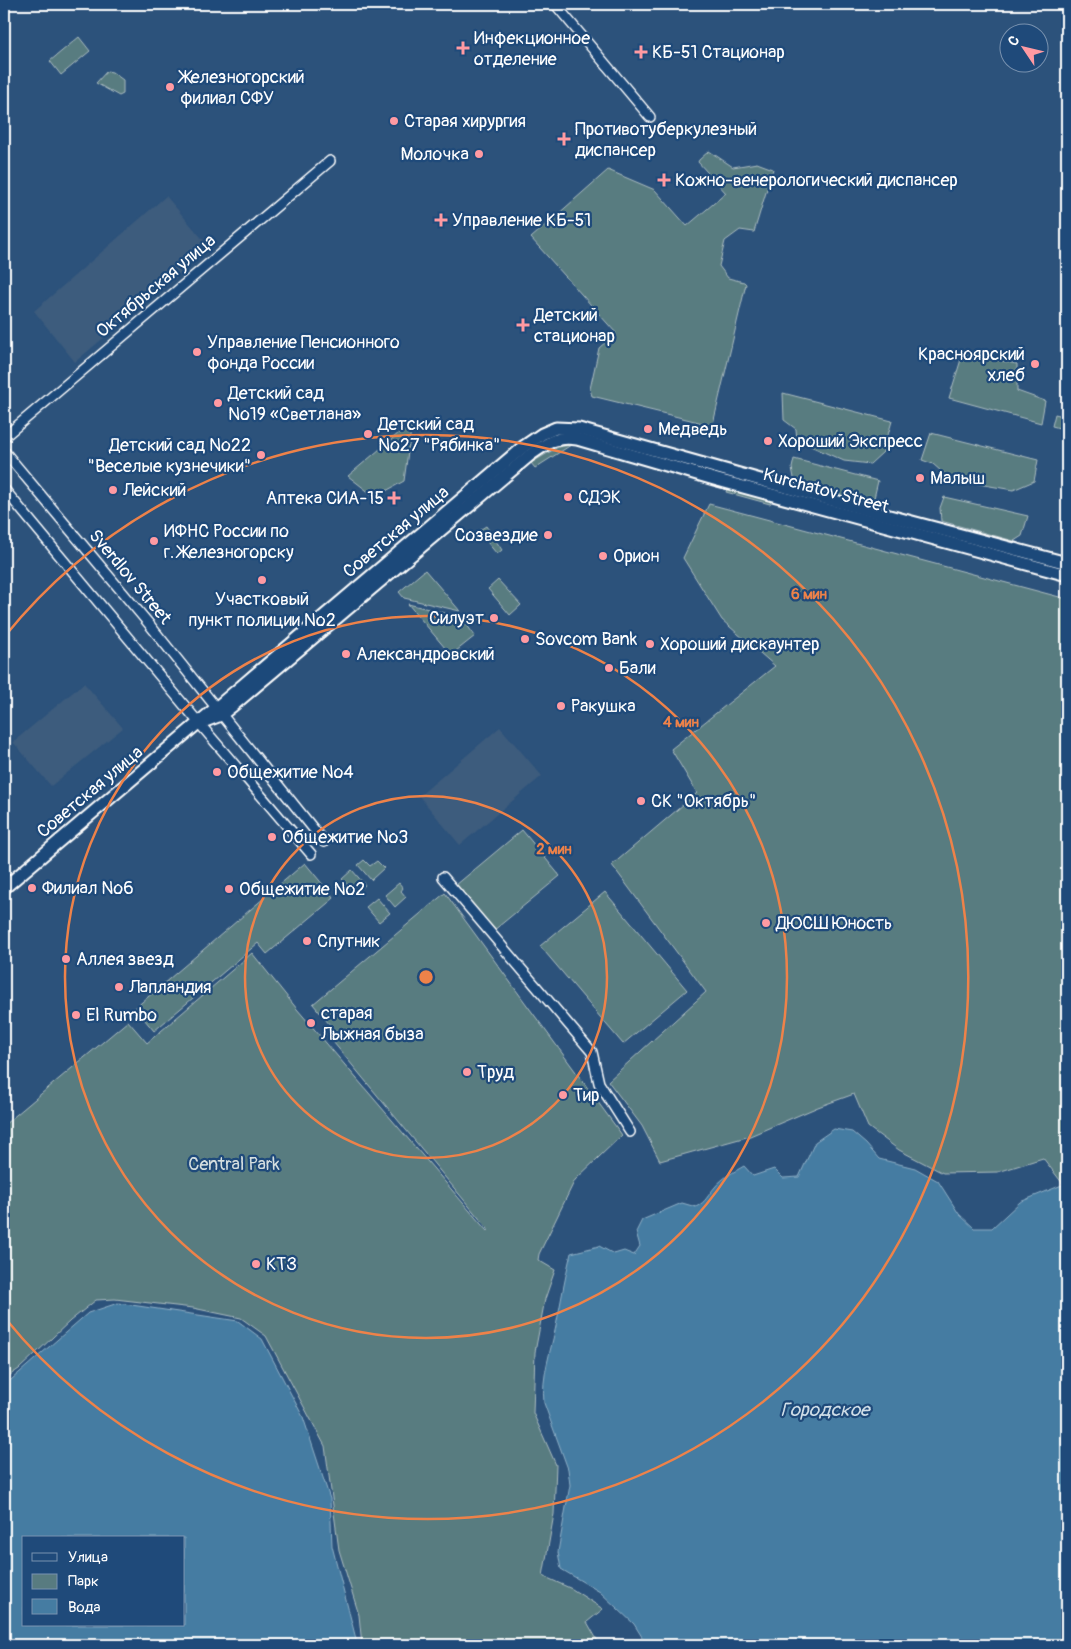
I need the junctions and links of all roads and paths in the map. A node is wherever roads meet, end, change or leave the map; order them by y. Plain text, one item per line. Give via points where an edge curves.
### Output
1 (556, 4) edge
2 (650, 117) dead end
3 (330, 161) dead end
4 (555, 425) junction
5 (578, 434) junction
6 (4, 437) edge
7 (554, 440) junction
8 (4, 451) edge
9 (527, 451) junction
10 (717, 467) junction
11 (714, 479) junction
12 (4, 490) edge
13 (1067, 563) edge
14 (1067, 575) edge
15 (219, 712) junction
16 (198, 723) junction
17 (324, 842) dead end
18 (311, 854) dead end
19 (443, 877) dead end
20 (4, 886) edge
21 (630, 1132) dead end

1 - 2 street
3 - 6 street, Октябрьская улица
4 - 5 main road
4 - 7 main road
4 - 9 main road, Советская улица
5 - 7 main road, Советская улица
5 - 10 main road, Kurchatov Street
5 - 11 main road, Kurchatov Street
7 - 9 main road, Советская улица
8 - 15 street, Sverdlov Street
9 - 15 main road, Советская улица
10 - 11 main road
10 - 13 main road, Kurchatov Street
11 - 14 main road, Kurchatov Street
12 - 16 street
15 - 16 main road, Советская улица
15 - 17 street, Sverdlov Street
16 - 18 street
16 - 20 main road, Советская улица
19 - 21 street via 592,1052 599,1083

